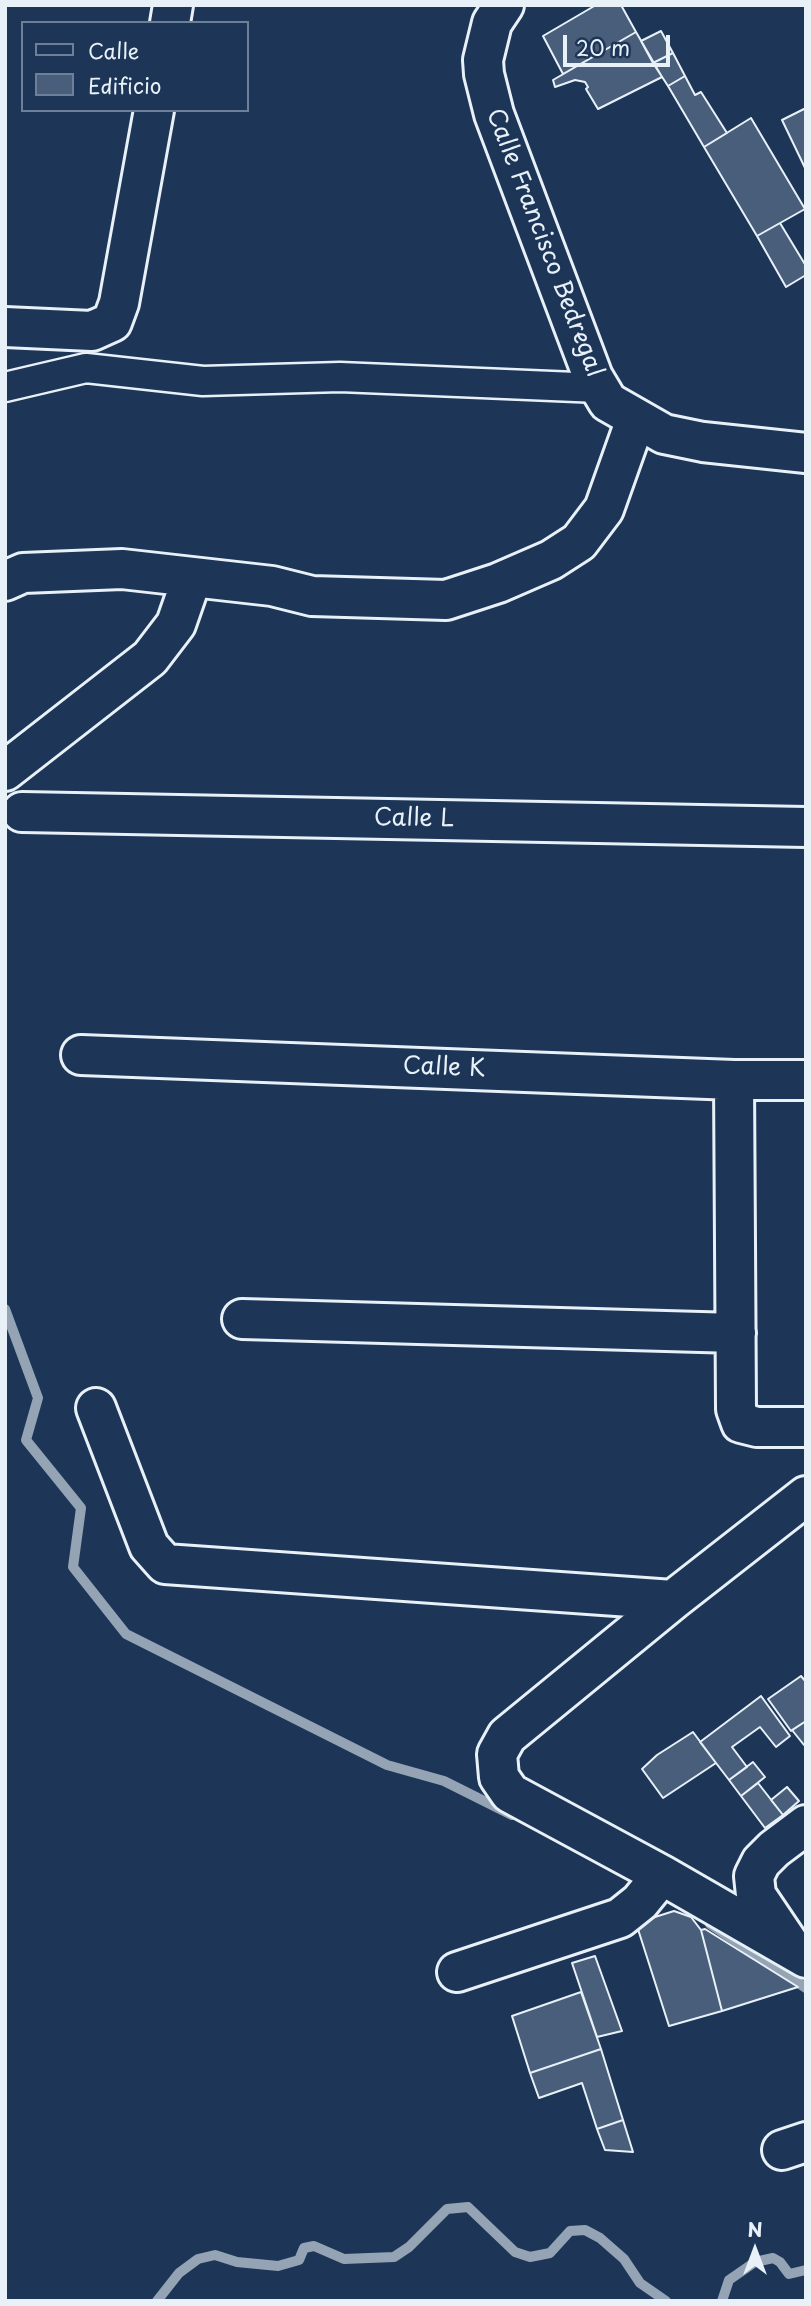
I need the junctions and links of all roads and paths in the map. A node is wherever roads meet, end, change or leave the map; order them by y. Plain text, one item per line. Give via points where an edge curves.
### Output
1 (504, 5) edge
2 (154, 112) edge
3 (5, 327) edge
4 (5, 387) edge
5 (599, 388) junction
6 (636, 419) junction
7 (806, 453) edge
8 (192, 578) junction
9 (5, 581) edge
10 (5, 771) edge
11 (22, 811) dead end
12 (806, 827) edge
13 (81, 1055) dead end
14 (734, 1080) junction
15 (806, 1080) edge
16 (242, 1319) dead end
17 (736, 1334) junction
18 (96, 1408) dead end
19 (806, 1427) edge
20 (806, 1496) edge
21 (673, 1600) junction
22 (806, 1825) edge
23 (662, 1875) junction
24 (801, 1955) edge
25 (457, 1972) dead end

1 - 5 street, Calle Francisco Bedregal via 486,43 484,74 494,114
2 - 3 street via 112,322 92,331
4 - 5 street via 86,368 203,381 340,377
5 - 6 street, Calle Francisco Bedregal via 608,402
6 - 7 street, Calle Francisco Bedregal via 664,434 703,442
6 - 8 street via 604,509 579,542 498,583 446,600 312,596 272,586
8 - 9 street via 122,569 23,573
8 - 10 street via 176,624 150,657
11 - 12 street, Calle L
13 - 14 street, Calle K
14 - 15 street, Calle K
14 - 17 street
16 - 17 street
17 - 19 street via 736,1409 741,1423
18 - 21 street via 149,1546 165,1564
20 - 21 street
21 - 23 street via 507,1736 498,1754 499,1777 510,1793
22 - 24 street via 774,1849 754,1876 756,1895
23 - 24 street
23 - 25 street via 620,1918

